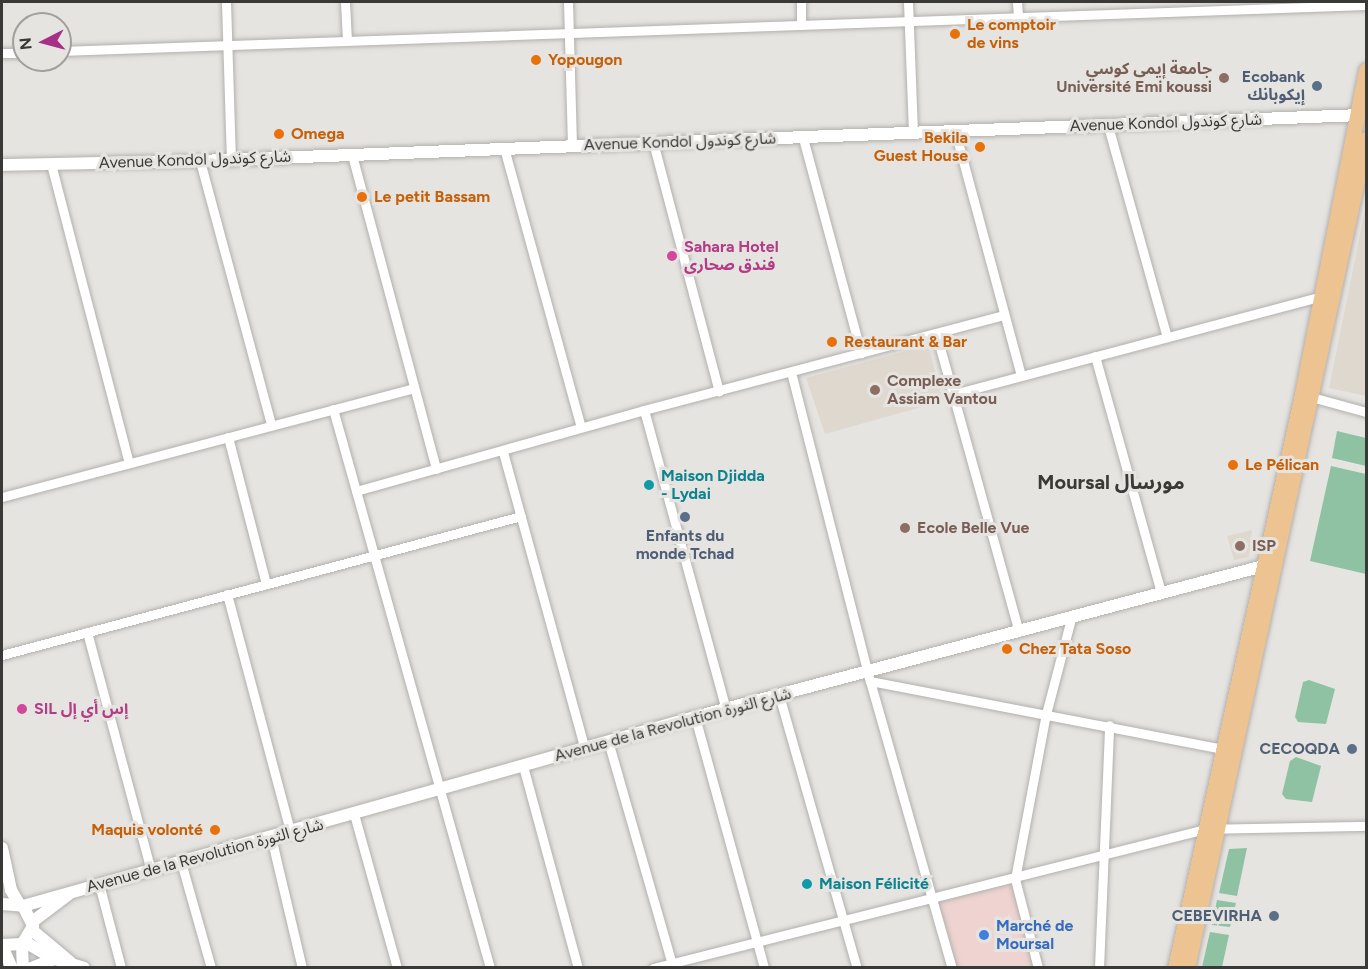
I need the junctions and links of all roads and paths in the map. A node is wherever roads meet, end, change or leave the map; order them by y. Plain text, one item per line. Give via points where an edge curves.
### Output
1 (226, 2) edge
2 (345, 2) edge
3 (568, 2) edge
4 (801, 2) edge
5 (908, 2) edge
6 (1017, 2) edge
7 (1366, 5) edge
8 (1018, 18) junction
9 (909, 22) junction
10 (801, 25) junction
11 (569, 34) junction
12 (347, 41) junction
13 (226, 46) junction
14 (72, 51) edge
15 (1366, 69) edge
16 (1359, 115) junction
17 (1108, 126) junction
18 (955, 131) junction
19 (913, 132) junction
20 (802, 138) junction
21 (1366, 139) edge
22 (653, 142) junction
23 (572, 146) junction
24 (504, 148) junction
25 (352, 155) junction
26 (231, 160) junction
27 (200, 161) junction
28 (51, 164) junction
29 (2, 165) edge
30 (1322, 296) junction
31 (1003, 315) junction
32 (936, 333) junction
33 (1167, 337) junction
34 (861, 353) junction
35 (1095, 356) junction
36 (792, 372) junction
37 (1021, 375) junction
38 (414, 388) junction
39 (719, 391) junction
40 (954, 394) junction
41 (1308, 396) junction
42 (333, 409) junction
43 (644, 410) junction
44 (1366, 412) edge
45 (271, 424) junction
46 (581, 427) junction
47 (228, 436) junction
48 (503, 452) junction
49 (129, 463) junction
50 (436, 469) junction
51 (356, 491) junction
52 (2, 497) edge
53 (521, 516) junction
54 (373, 556) junction
55 (1269, 564) junction
56 (266, 584) junction
57 (1161, 593) junction
58 (227, 594) junction
59 (1071, 619) junction
60 (87, 632) junction
61 (1019, 632) junction
62 (2, 655) edge
63 (869, 677) junction
64 (779, 695) junction
65 (726, 709) junction
66 (1046, 714) junction
67 (695, 717) junction
68 (1109, 726) junction
69 (608, 741) junction
70 (585, 749) junction
71 (1222, 749) junction
72 (523, 766) junction
73 (441, 788) junction
74 (354, 814) junction
75 (1366, 826) edge
76 (1212, 829) junction
77 (291, 834) junction
78 (270, 837) junction
79 (2, 848) edge
80 (1103, 855) junction
81 (181, 862) junction
82 (151, 871) junction
83 (1015, 879) junction
84 (99, 884) junction
85 (72, 892) junction
86 (931, 897) junction
87 (2, 904) edge
88 (21, 905) junction
89 (843, 919) junction
90 (32, 926) junction
91 (757, 940) junction
92 (23, 943) junction
93 (2, 945) edge
94 (55, 959) junction
95 (71, 962) junction
96 (672, 965) edge
97 (12, 968) edge
98 (23, 968) edge
99 (31, 968) edge
100 (84, 968) edge
101 (121, 968) edge
102 (211, 968) edge
103 (302, 968) edge
104 (397, 968) edge
105 (490, 968) edge
106 (578, 968) edge
107 (653, 968) edge
108 (764, 968) edge
109 (857, 968) edge
110 (952, 968) edge
111 (1038, 968) edge
112 (1099, 968) edge
113 (1175, 968) edge
114 (1187, 968) edge

1 - 13 street
2 - 12 street
3 - 11 street
4 - 10 street
5 - 9 street
6 - 8 street
7 - 8 street
8 - 9 street
9 - 10 street
9 - 19 street
10 - 11 street
11 - 12 street
11 - 23 street
12 - 13 street
13 - 14 street
13 - 26 street
15 - 16 main road
16 - 17 street, Avenue Kondol شارع كوندول
16 - 30 main road
17 - 18 street, Avenue Kondol شارع كوندول
17 - 33 street
18 - 19 street, Avenue Kondol شارع كوندول
18 - 31 street
19 - 20 street, Avenue Kondol شارع كوندول
20 - 22 street, Avenue Kondol شارع كوندول
20 - 34 street
21 - 41 main road
22 - 23 street, Avenue Kondol شارع كوندول
22 - 39 street
23 - 24 street, Avenue Kondol شارع كوندول
24 - 25 street, Avenue Kondol شارع كوندول
24 - 46 street
25 - 26 street, Avenue Kondol شارع كوندول
25 - 38 street
26 - 27 street, Avenue Kondol شارع كوندول
27 - 28 street, Avenue Kondol شارع كوندول
27 - 45 street
28 - 29 street, Avenue Kondol شارع كوندول
28 - 49 street
30 - 33 street
30 - 41 main road
31 - 32 street
31 - 37 street
32 - 34 street
32 - 40 street
33 - 35 street
34 - 36 street
35 - 37 street
35 - 57 street
36 - 39 street
36 - 63 street
37 - 40 street
38 - 42 street
38 - 50 street
39 - 43 street
40 - 61 street
41 - 44 street
41 - 55 main road
42 - 45 street
42 - 51 street
43 - 46 street
43 - 65 street
45 - 47 street
46 - 48 street
47 - 49 street
47 - 56 street
48 - 50 street
48 - 53 street
49 - 52 street
50 - 51 street
51 - 54 street
53 - 54 street
53 - 70 street
54 - 56 street
54 - 73 street
55 - 57 street, Avenue de la Revolution شارع الثورة
55 - 71 main road
55 - 76 main road
56 - 58 street
57 - 59 street, Avenue de la Revolution شارع الثورة
58 - 60 street
58 - 77 street
59 - 61 street, Avenue de la Revolution شارع الثورة
59 - 66 street
60 - 62 street
60 - 82 street
61 - 63 street, Avenue de la Revolution شارع الثورة
63 - 64 street, Avenue de la Revolution شارع الثورة
63 - 66 street
63 - 86 street
64 - 65 street, Avenue de la Revolution شارع الثورة
64 - 89 street
65 - 67 street, Avenue de la Revolution شارع الثورة
66 - 68 street
66 - 83 street
67 - 69 street, Avenue de la Revolution شارع الثورة
67 - 91 street
68 - 71 street
68 - 80 street
69 - 70 street, Avenue de la Revolution شارع الثورة
69 - 96 street
70 - 72 street, Avenue de la Revolution شارع الثورة
71 - 76 main road
72 - 73 street, Avenue de la Revolution شارع الثورة
72 - 106 street
73 - 74 street, Avenue de la Revolution شارع الثورة
73 - 105 street
74 - 77 street, Avenue de la Revolution شارع الثورة
74 - 104 street
75 - 76 street
76 - 80 street
76 - 113 main road
76 - 114 main road
77 - 78 street, Avenue de la Revolution شارع الثورة
78 - 81 street, Avenue de la Revolution شارع الثورة
78 - 103 street
79 - 88 street via 9,884
80 - 83 street
80 - 112 street
81 - 82 street, Avenue de la Revolution شارع الثورة
81 - 102 street
82 - 84 street, Avenue de la Revolution شارع الثورة
83 - 86 street
83 - 111 street
84 - 85 street, Avenue de la Revolution شارع الثورة
84 - 101 street
85 - 88 street, Avenue de la Revolution شارع الثورة
85 - 90 street, Avenue de la Revolution شارع الثورة
86 - 89 street
86 - 110 street
87 - 88 street, Avenue de la Revolution شارع الثورة
88 - 90 street
89 - 91 street
89 - 109 street
90 - 92 street
90 - 95 street
91 - 96 street
91 - 108 street
92 - 93 street
92 - 94 street
92 - 98 street
93 - 97 street
94 - 95 street
94 - 99 street
95 - 100 street
96 - 107 street

